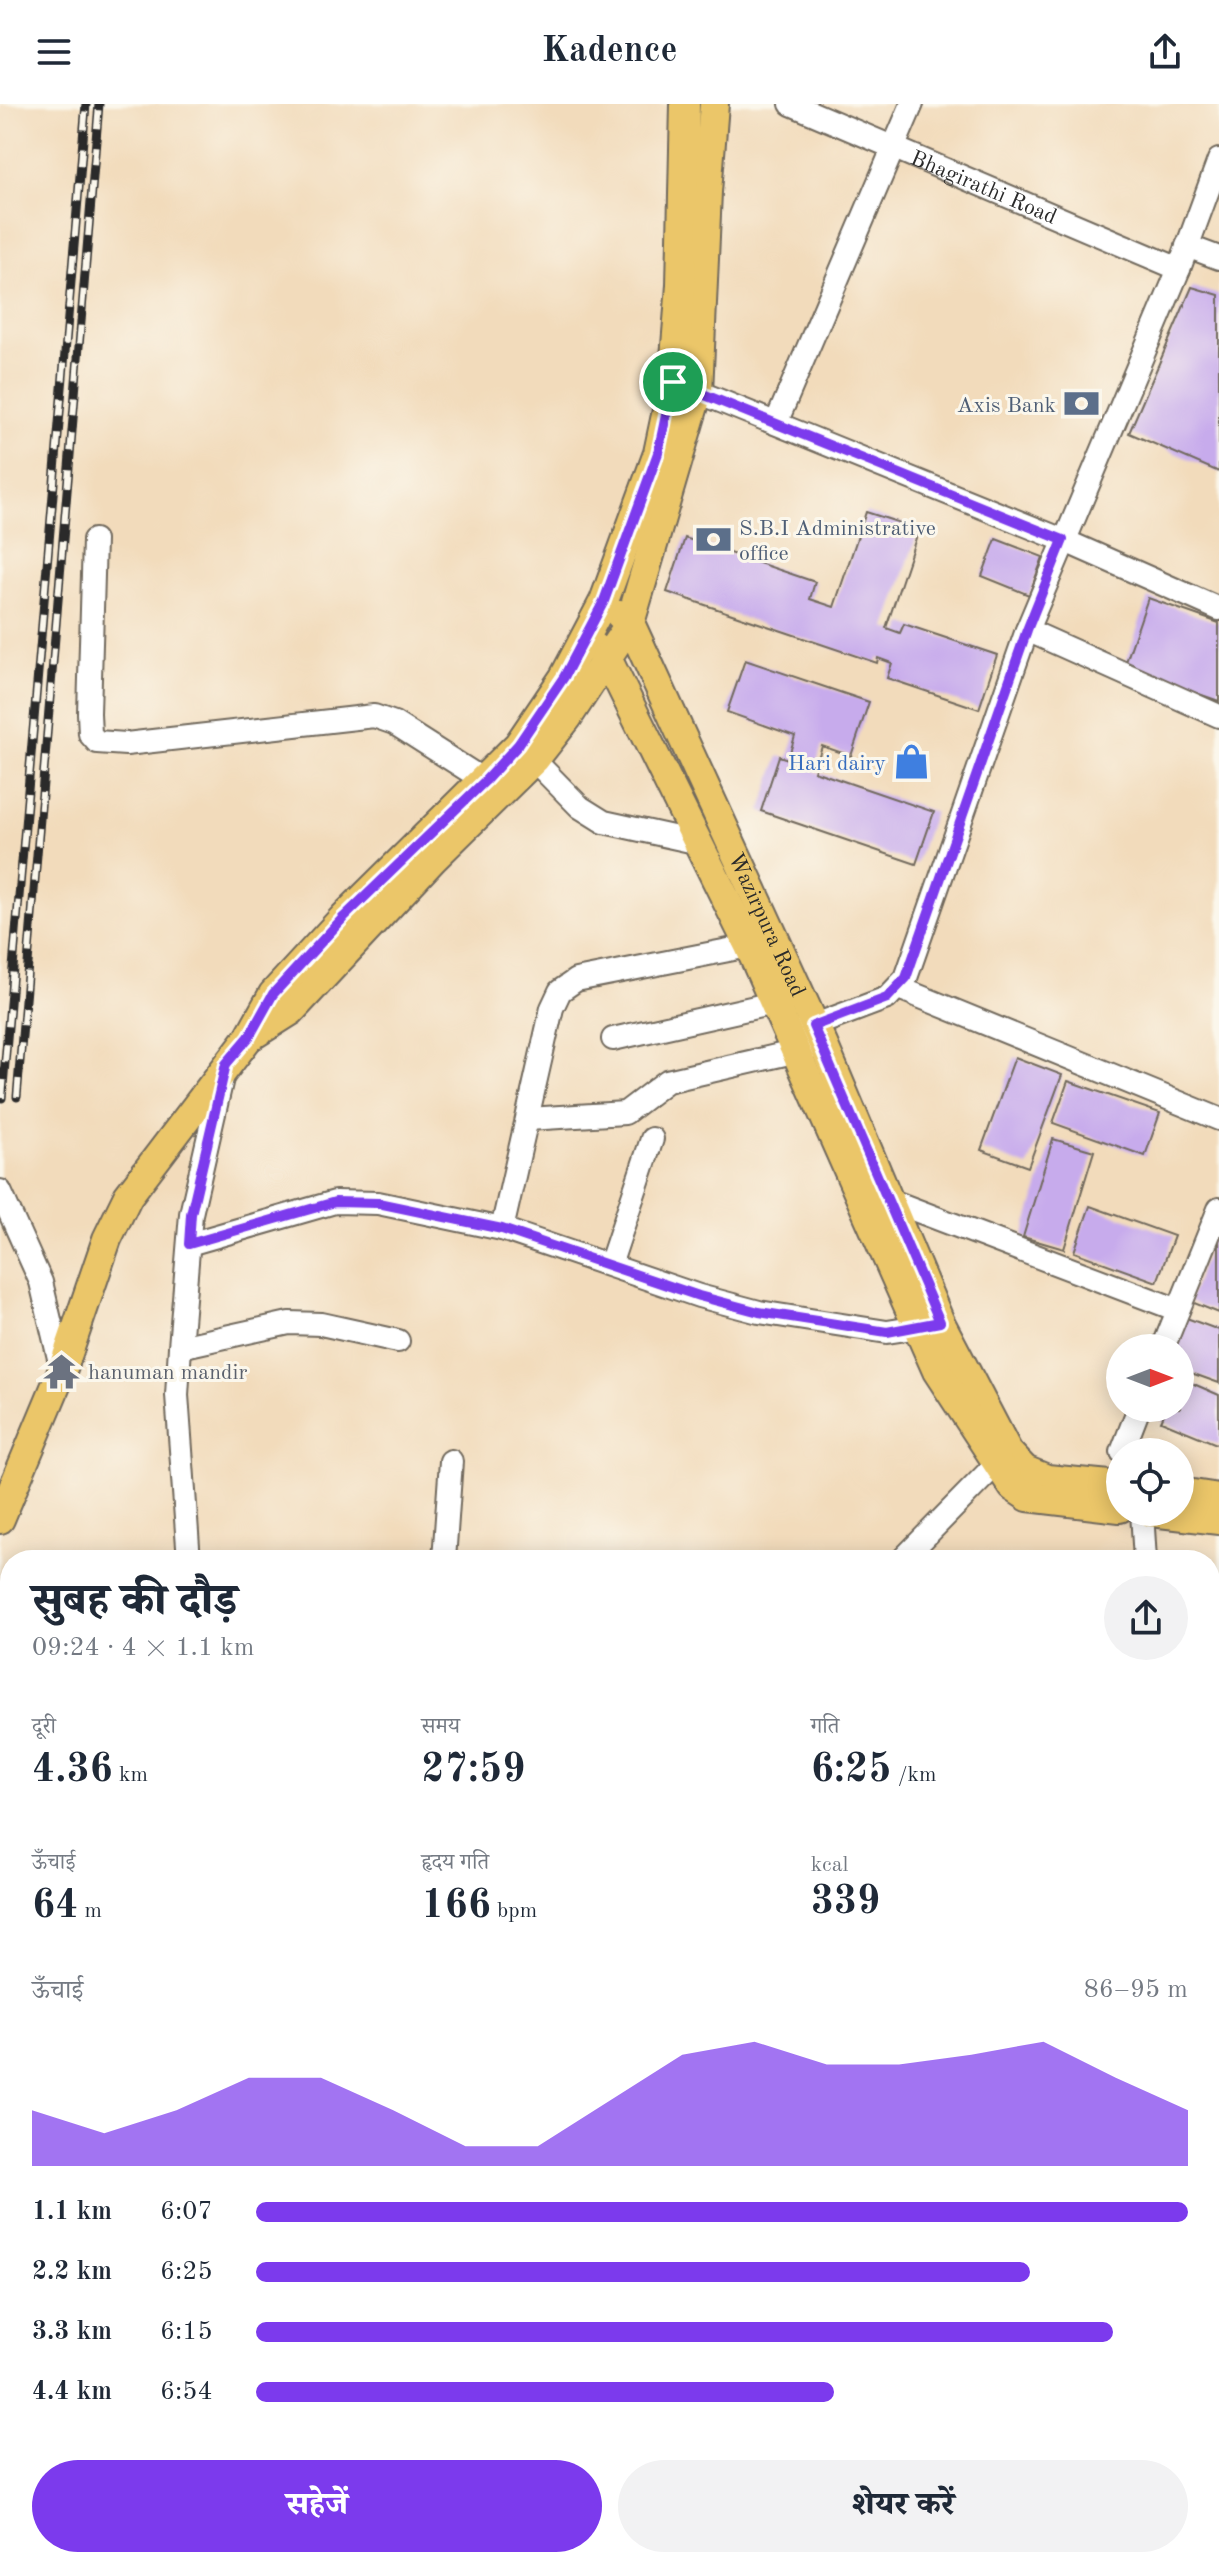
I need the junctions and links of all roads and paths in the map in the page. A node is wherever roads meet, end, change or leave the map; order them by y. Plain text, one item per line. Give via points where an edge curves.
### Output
1 (685, 104) edge
2 (714, 104) edge
3 (791, 104) edge
4 (912, 104) edge
5 (894, 148) junction
6 (1219, 160) edge
7 (1187, 246) junction
8 (1219, 258) edge
9 (1179, 269) junction
10 (686, 387) junction
11 (776, 423) junction
12 (94, 540) dead end
13 (1063, 540) junction
14 (604, 601) junction
15 (1219, 609) edge
16 (630, 623) junction
17 (1027, 630) junction
18 (585, 639) junction
19 (607, 658) junction
20 (1219, 716) edge
21 (526, 752) junction
22 (485, 781) junction
23 (695, 842) junction
24 (749, 946) junction
25 (899, 988) junction
26 (787, 1000) junction
27 (249, 1037) junction
28 (613, 1039) dead end
29 (806, 1040) junction
30 (226, 1064) junction
31 (528, 1119) junction
32 (1219, 1119) edge
33 (652, 1139) dead end
34 (0, 1191) edge
35 (889, 1200) junction
36 (1219, 1209) edge
37 (502, 1229) junction
38 (189, 1244) junction
39 (610, 1265) junction
40 (1178, 1310) junction
41 (930, 1325) junction
42 (1169, 1334) edge
43 (398, 1341) dead end
44 (180, 1347) junction
45 (62, 1371) junction
46 (1002, 1457) junction
47 (451, 1461) dead end
48 (1106, 1491) edge
49 (1194, 1494) edge
50 (1219, 1498) edge
51 (1194, 1517) edge
52 (0, 1519) edge
53 (1219, 1520) edge
54 (1143, 1526) edge
55 (188, 1550) edge
56 (445, 1550) edge
57 (912, 1550) edge
58 (1144, 1550) edge

1 - 10 main road via 681,285
2 - 10 main road
3 - 5 street, Bhagirathi Road
4 - 5 street
5 - 9 street, Bhagirathi Road
5 - 11 street
6 - 7 street
7 - 8 street
7 - 9 street
9 - 13 street
10 - 11 street
10 - 14 main road
10 - 16 main road
11 - 13 street
12 - 22 street via 89,713 90,734 97,742 126,744 374,716 394,723
13 - 15 street
13 - 17 street
14 - 16 main road, Wazirpura Road
14 - 18 main road
16 - 19 main road
16 - 26 main road, Wazirpura Road
17 - 20 street
17 - 25 street via 912,965
18 - 19 main road, Wazirpura Road
18 - 21 main road
19 - 21 main road via 568,717
19 - 23 main road, Wazirpura Road
21 - 22 main road
21 - 23 street via 580,807 604,822
21 - 27 main road via 291,1011
22 - 27 main road via 273,994
23 - 24 main road, Wazirpura Road
24 - 26 main road, Wazirpura Road
24 - 31 street via 569,983 552,1008
25 - 29 street
25 - 32 street
26 - 28 street
26 - 29 main road, Wazirpura Road
27 - 30 main road
29 - 31 street via 667,1081 625,1113
29 - 35 main road, Wazirpura Road
29 - 41 main road, Wazirpura Road
30 - 38 street via 191,1214
30 - 45 main road via 128,1196 107,1239
31 - 37 street
33 - 39 street
34 - 45 street via 41,1282
35 - 40 street
35 - 41 main road, Wazirpura Road
36 - 40 street
37 - 38 street via 378,1203 335,1202
37 - 39 street
38 - 44 street
39 - 41 street via 759,1312 873,1331
40 - 42 street
41 - 46 main road, Wazirpura Road
43 - 44 street via 321,1324 289,1323
44 - 55 street via 177,1395
45 - 52 main road
46 - 48 main road, Wazirpura Road via 1047,1479
46 - 57 street
47 - 56 street
49 - 50 main road
51 - 53 main road
54 - 58 street

